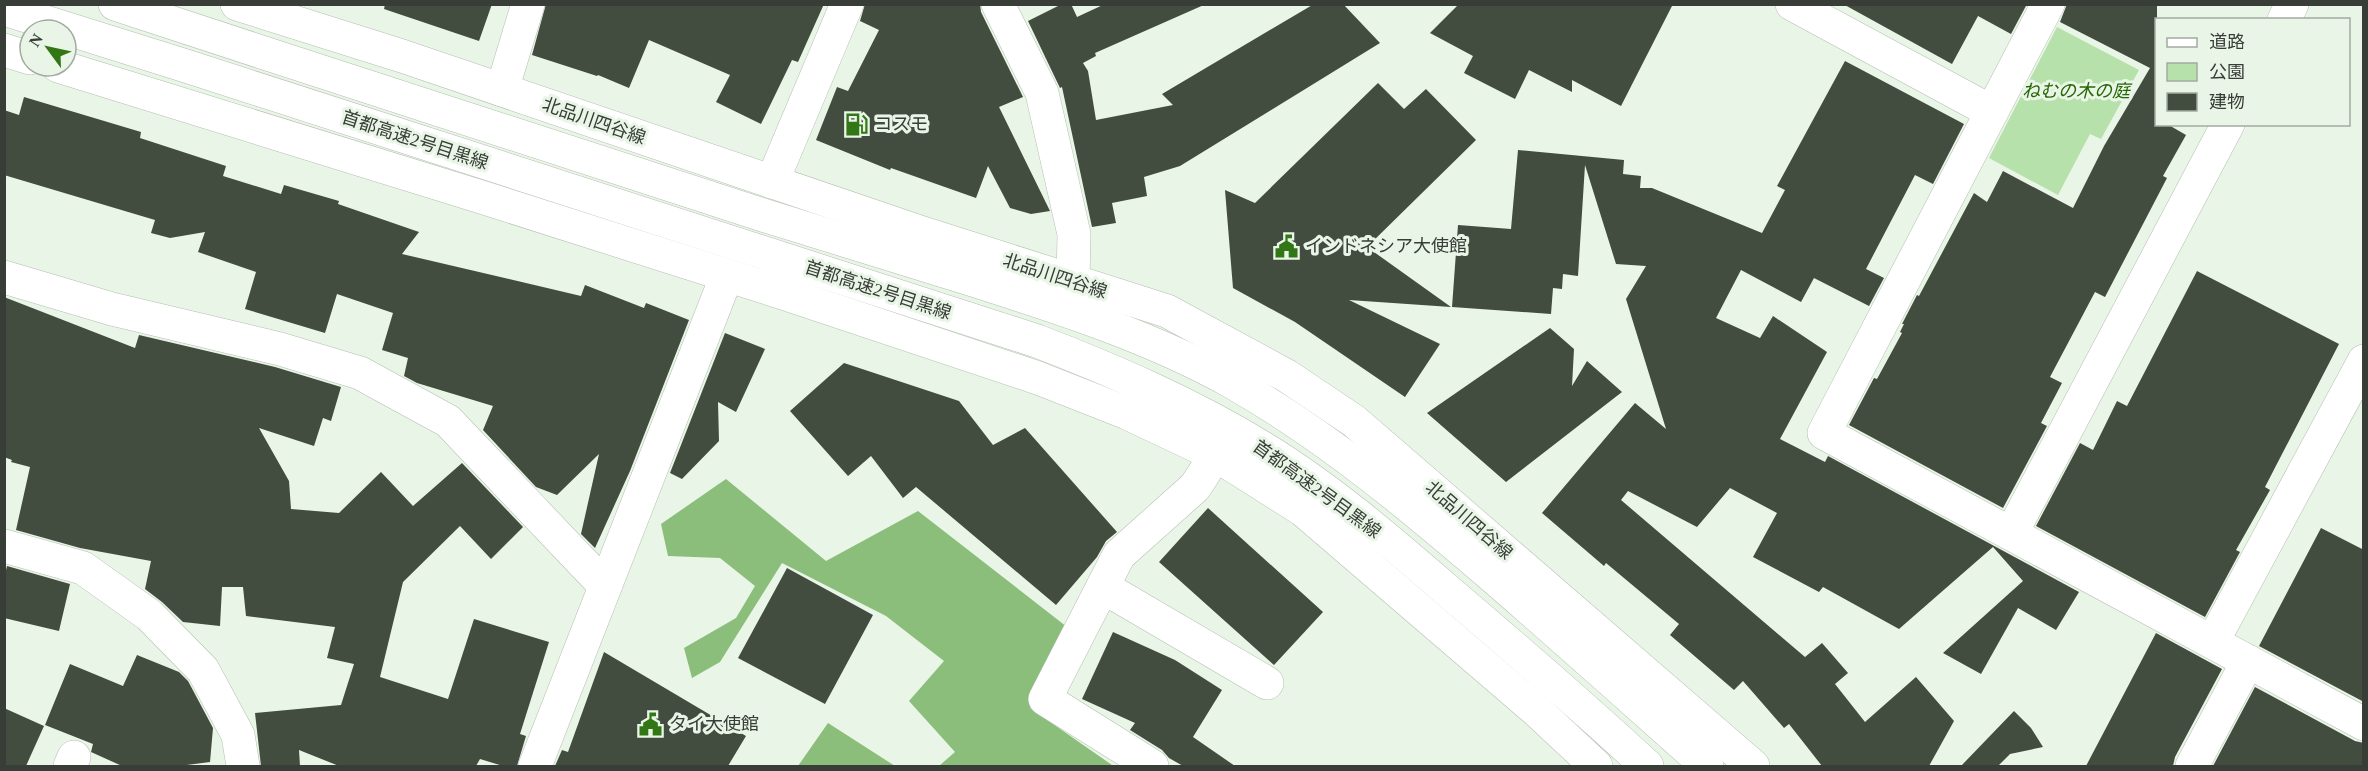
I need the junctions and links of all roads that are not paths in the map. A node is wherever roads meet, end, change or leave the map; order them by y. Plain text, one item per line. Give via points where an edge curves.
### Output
1 (115, 4) edge
2 (237, 4) edge
3 (528, 4) edge
4 (847, 4) edge
5 (998, 4) edge
6 (1792, 4) edge
7 (2048, 4) edge
8 (2292, 4) edge
9 (4, 9) edge
10 (2285, 18) edge
11 (78, 72) edge
12 (502, 90) junction
13 (1992, 112) junction
14 (2227, 126) edge
15 (772, 182) junction
16 (727, 275) junction
17 (4, 277) edge
18 (1073, 281) junction
19 (2364, 361) edge
20 (1216, 455) junction
21 (2011, 534) junction
22 (4, 546) edge
23 (605, 586) junction
24 (1103, 587) junction
25 (2213, 641) junction
26 (2248, 661) junction
27 (1267, 683) dead end
28 (2364, 724) edge
29 (243, 766) edge
30 (535, 766) edge
31 (1152, 766) edge
32 (1596, 766) edge
33 (1647, 766) edge
34 (1707, 766) edge
35 (1753, 766) edge
36 (2192, 766) edge

1 - 34 main road, 首都高速2号目黒線 via 1053,305 1176,355 1230,381 1342,452 1404,500
2 - 12 main road, 北品川四谷線
3 - 12 main road
4 - 15 main road
5 - 18 main road via 1042,93 1074,234
6 - 13 main road
7 - 13 main road
8 - 10 main road
9 - 33 main road, 首都高速2号目黒線 via 1037,341 1108,368 1209,417 1317,485 1379,532 1537,666
11 - 16 main road
12 - 15 main road, 北品川四谷線
13 - 21 main road via 1824,433
14 - 21 main road
15 - 18 main road, 北品川四谷線
16 - 20 main road via 1038,378 1127,413
16 - 23 main road
17 - 23 main road via 111,309 280,349 360,373 447,422
18 - 35 main road, 北品川四谷線 via 1167,311 1287,376 1354,422
19 - 25 main road
20 - 24 main road via 1195,487 1119,555
20 - 32 main road via 1303,510
21 - 25 main road
22 - 29 main road via 83,568 149,615 203,670 238,735
23 - 30 main road
24 - 27 main road
24 - 31 main road via 1045,699
25 - 26 main road
26 - 28 main road
26 - 36 main road

